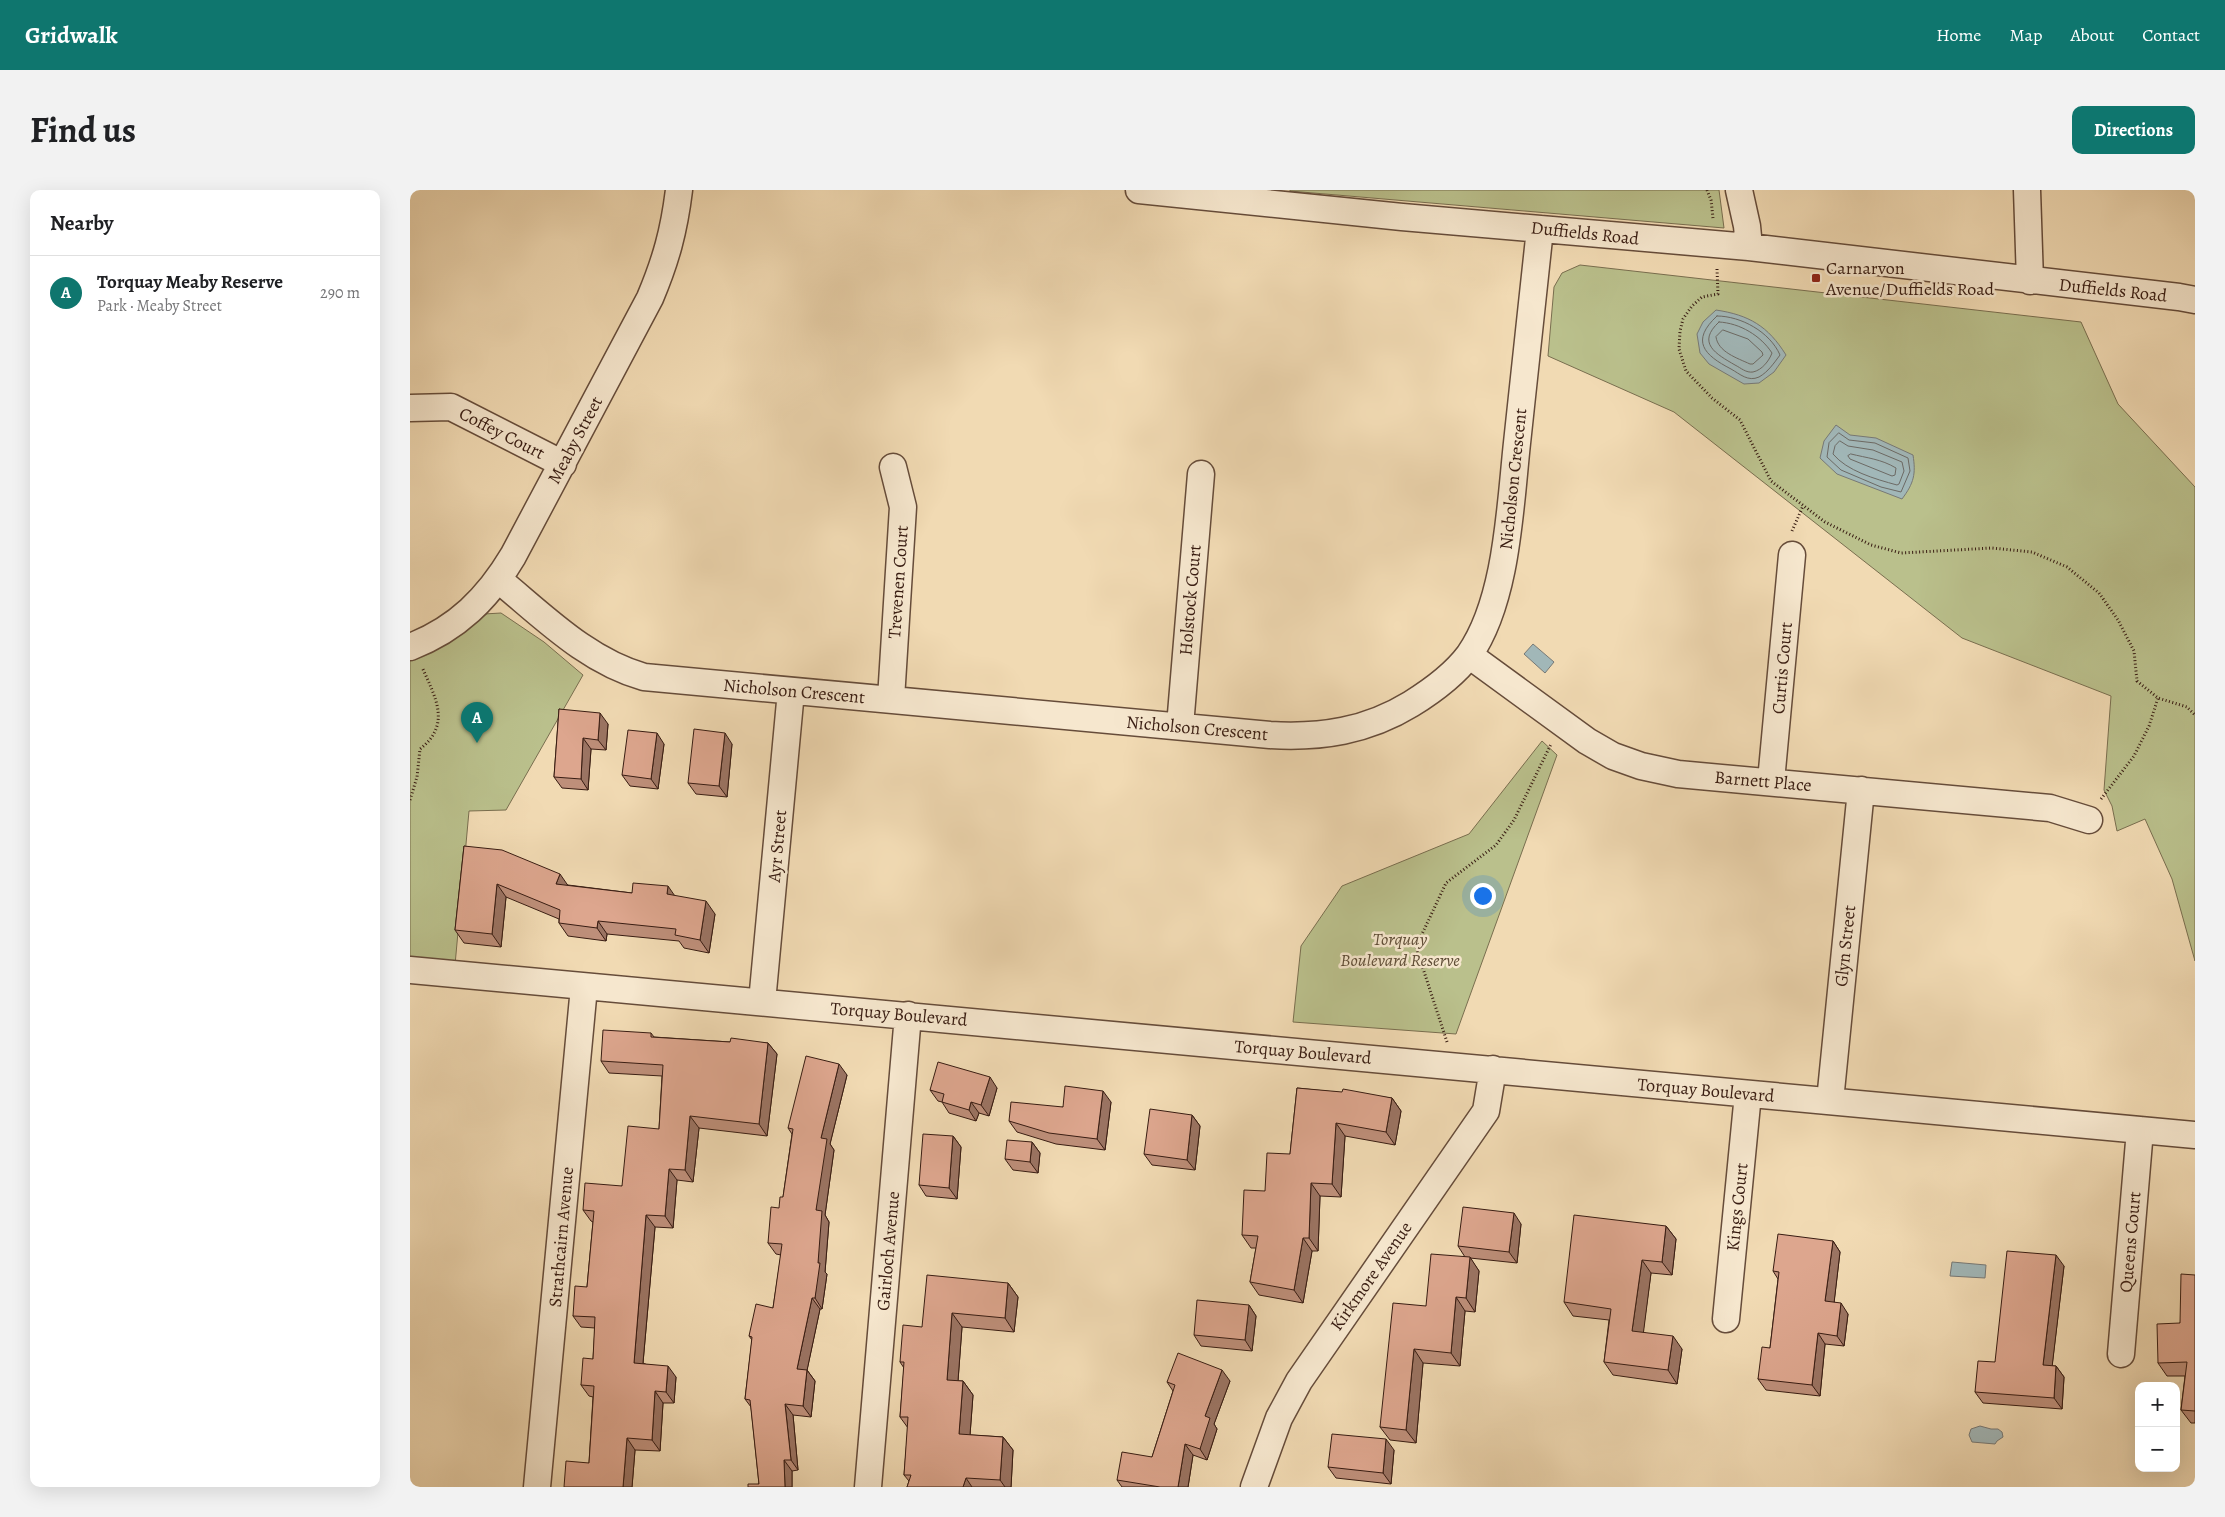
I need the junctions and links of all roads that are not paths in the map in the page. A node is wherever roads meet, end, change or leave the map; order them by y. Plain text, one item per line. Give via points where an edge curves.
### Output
1 (679, 190) edge
2 (1139, 190) edge
3 (1739, 190) edge
4 (2027, 190) edge
5 (1540, 229) junction
6 (1749, 248) junction
7 (2030, 281) junction
8 (2195, 282) edge
9 (2195, 300) edge
10 (410, 408) edge
11 (563, 464) junction
12 (893, 467) dead end
13 (1201, 474) dead end
14 (1792, 555) dead end
15 (498, 580) junction
16 (411, 647) edge
17 (1469, 655) junction
18 (791, 691) junction
19 (890, 699) junction
20 (1180, 726) junction
21 (1771, 781) junction
22 (1861, 790) junction
23 (2089, 820) road end
24 (410, 970) edge
25 (584, 987) junction
26 (762, 1002) junction
27 (908, 1015) junction
28 (1493, 1069) junction
29 (1748, 1094) junction
30 (1830, 1101) junction
31 (2140, 1130) junction
32 (2195, 1135) edge
33 (1726, 1319) dead end
34 (2120, 1354) dead end
35 (537, 1487) edge
36 (868, 1487) edge
37 (1254, 1487) edge

1 - 11 street, Meaby Street via 665,264
2 - 5 street, Duffields Road
3 - 6 street
4 - 7 street
5 - 6 street, Duffields Road
5 - 17 street, Nicholson Crescent via 1506,544 1492,604
6 - 7 street, Duffields Road
7 - 8 street, Duffields Road
7 - 9 street, Duffields Road
10 - 11 street, Coffey Court via 451,407
11 - 15 street, Meaby Street
12 - 19 street, Trevenen Court via 903,507
13 - 20 street, Holstock Court
14 - 21 street, Curtis Court
15 - 16 street, Meaby Street via 466,615
15 - 18 street, Nicholson Crescent via 580,646 621,670 652,678
17 - 20 street, Nicholson Crescent via 1426,695 1368,726 1334,734 1298,736
17 - 21 street, Barnett Place via 1587,741 1613,756 1678,774
18 - 19 street, Nicholson Crescent
18 - 26 street, Ayr Street
19 - 20 street, Nicholson Crescent
21 - 22 street, Barnett Place
22 - 23 street, Barnett Place via 2050,808
22 - 30 street, Glyn Street
24 - 25 street, Torquay Boulevard
25 - 26 street, Torquay Boulevard
25 - 35 street, Strathcairn Avenue
26 - 27 street, Torquay Boulevard
27 - 28 street, Torquay Boulevard
27 - 36 street, Gairloch Avenue
28 - 29 street, Torquay Boulevard
28 - 37 street, Kirkmore Avenue via 1486,1111 1299,1381 1279,1418
29 - 30 street, Torquay Boulevard
29 - 33 street, Kings Court
30 - 31 street, Torquay Boulevard
31 - 32 street, Torquay Boulevard
31 - 34 street, Queens Court

